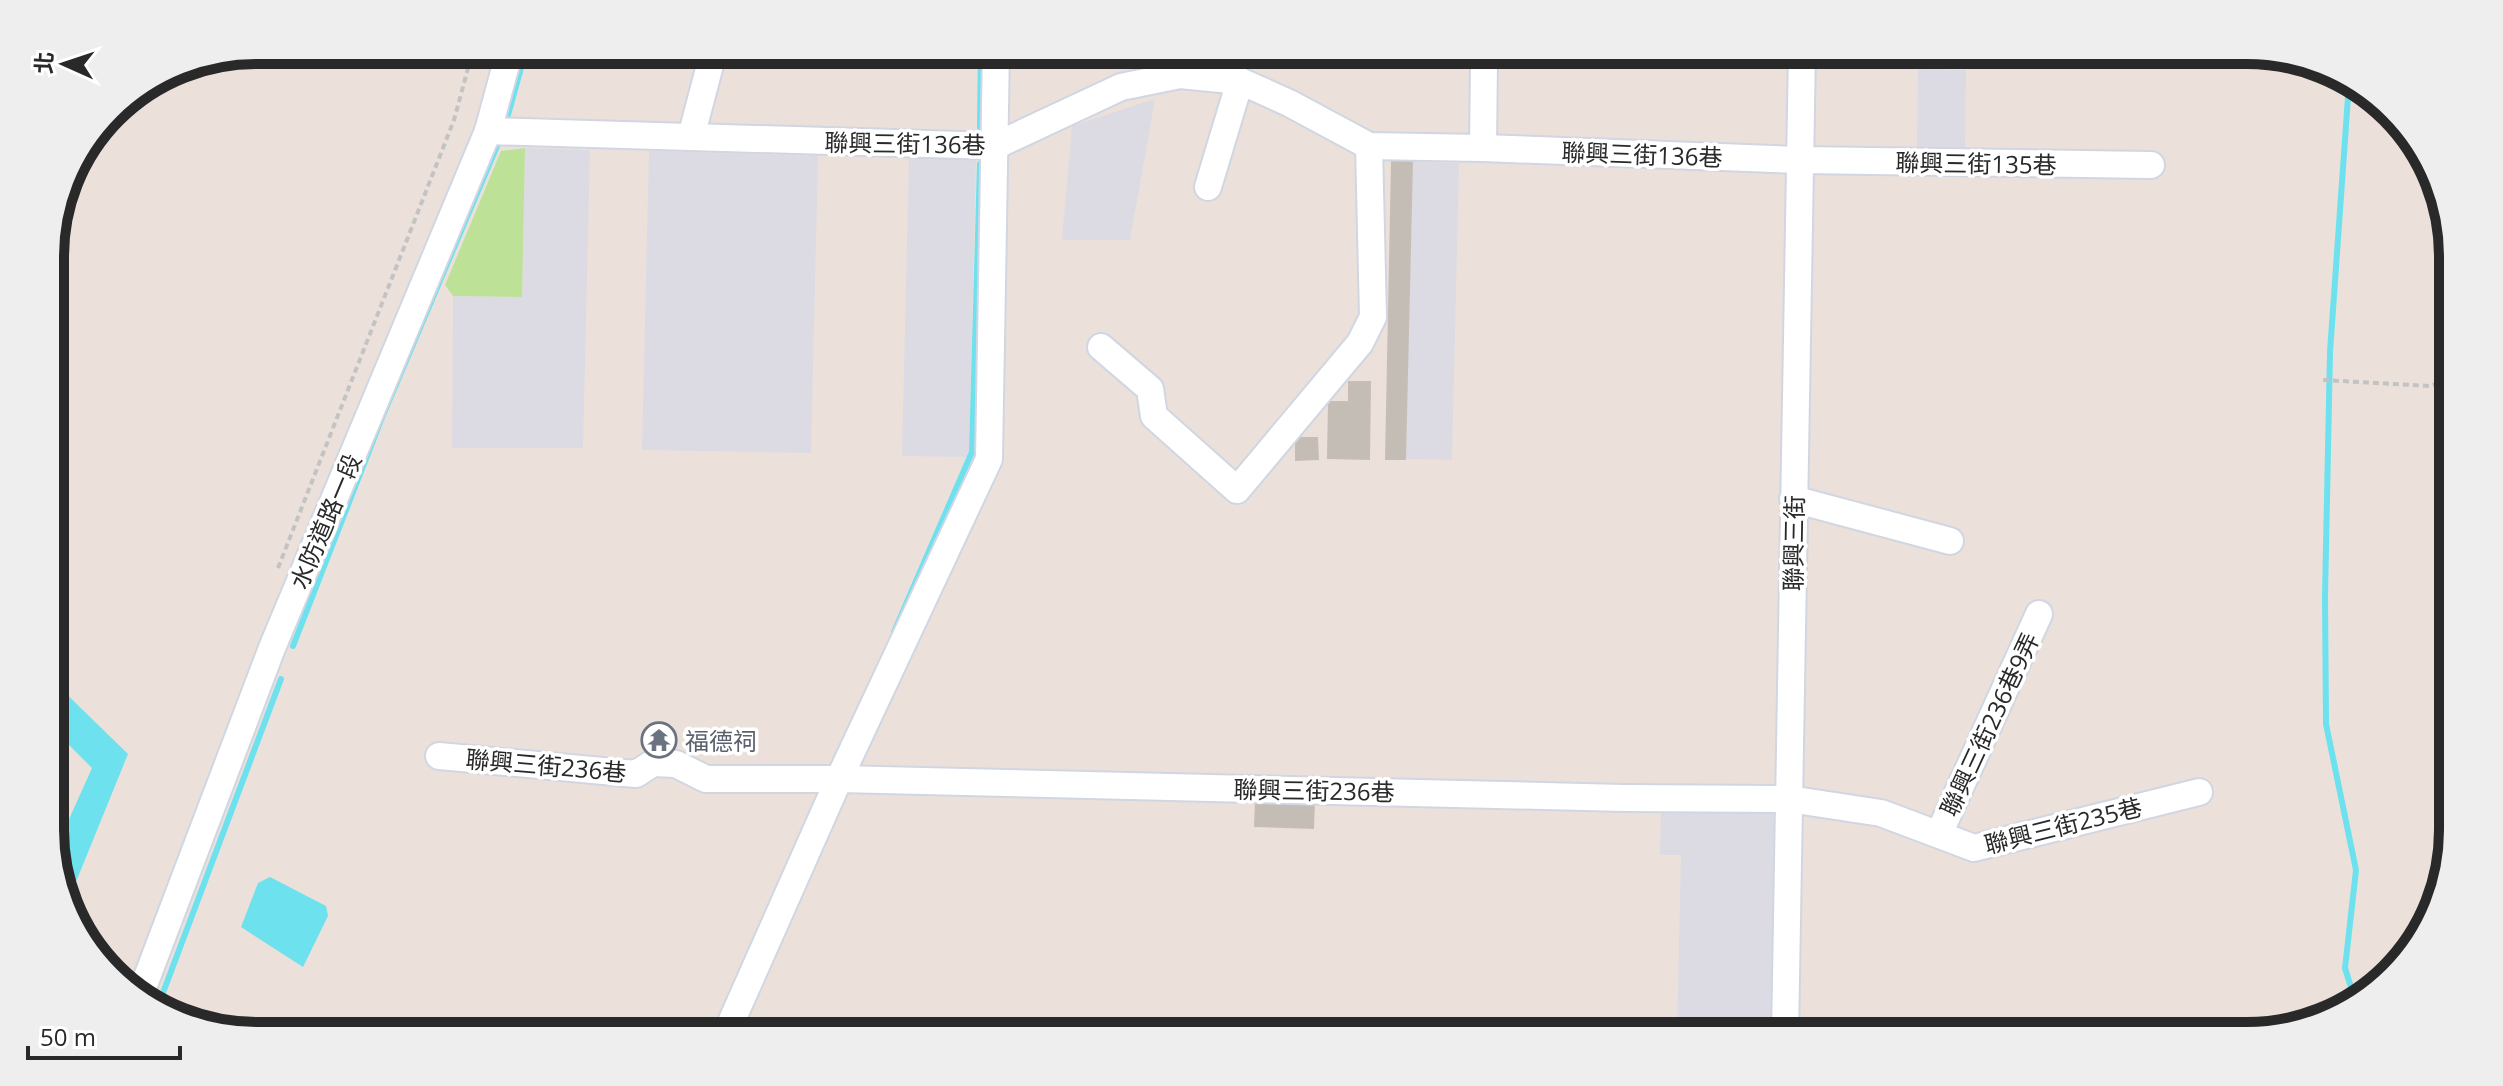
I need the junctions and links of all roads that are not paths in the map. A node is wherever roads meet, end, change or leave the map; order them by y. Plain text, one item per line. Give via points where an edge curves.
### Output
1 (506, 64) edge
2 (710, 64) edge
3 (996, 64) edge
4 (1484, 64) edge
5 (1802, 64) edge
6 (1240, 81) junction
7 (488, 131) junction
8 (691, 137) junction
9 (995, 146) junction
10 (1369, 146) junction
11 (1483, 148) junction
12 (1800, 160) junction
13 (2151, 165) dead end
14 (1208, 187) dead end
15 (1101, 347) dead end
16 (1793, 499) junction
17 (1950, 541) dead end
18 (2039, 614) dead end
19 (439, 756) dead end
20 (839, 779) junction
21 (2199, 792) dead end
22 (1789, 799) junction
23 (1939, 834) junction
24 (144, 985) edge
25 (731, 1022) edge
26 (1785, 1022) edge

1 - 7 street, 水防道路一段
2 - 8 street
3 - 9 street
4 - 11 street
5 - 12 street, 聯興三街
6 - 9 street, 聯興三街136巷 via 1180,75 1121,87
6 - 10 street, 聯興三街136巷
6 - 14 street
7 - 8 street, 聯興三街136巷
7 - 24 street, 水防道路一段 via 272,648
8 - 9 street, 聯興三街136巷
9 - 20 street via 989,459
10 - 11 street, 聯興三街136巷
10 - 15 street via 1373,317 1360,343 1237,490 1154,416 1150,389
11 - 12 street, 聯興三街136巷
12 - 13 street, 聯興三街135巷
12 - 16 street, 聯興三街
16 - 17 street
16 - 22 street, 聯興三街
18 - 23 street, 聯興三街236巷9弄
19 - 20 street, 聯興三街236巷 via 636,774 653,763 676,764 706,779
20 - 22 street, 聯興三街236巷
20 - 25 street
21 - 23 street, 聯興三街235巷 via 1974,848
22 - 23 street, 聯興三街235巷 via 1881,813
22 - 26 street, 聯興三街

